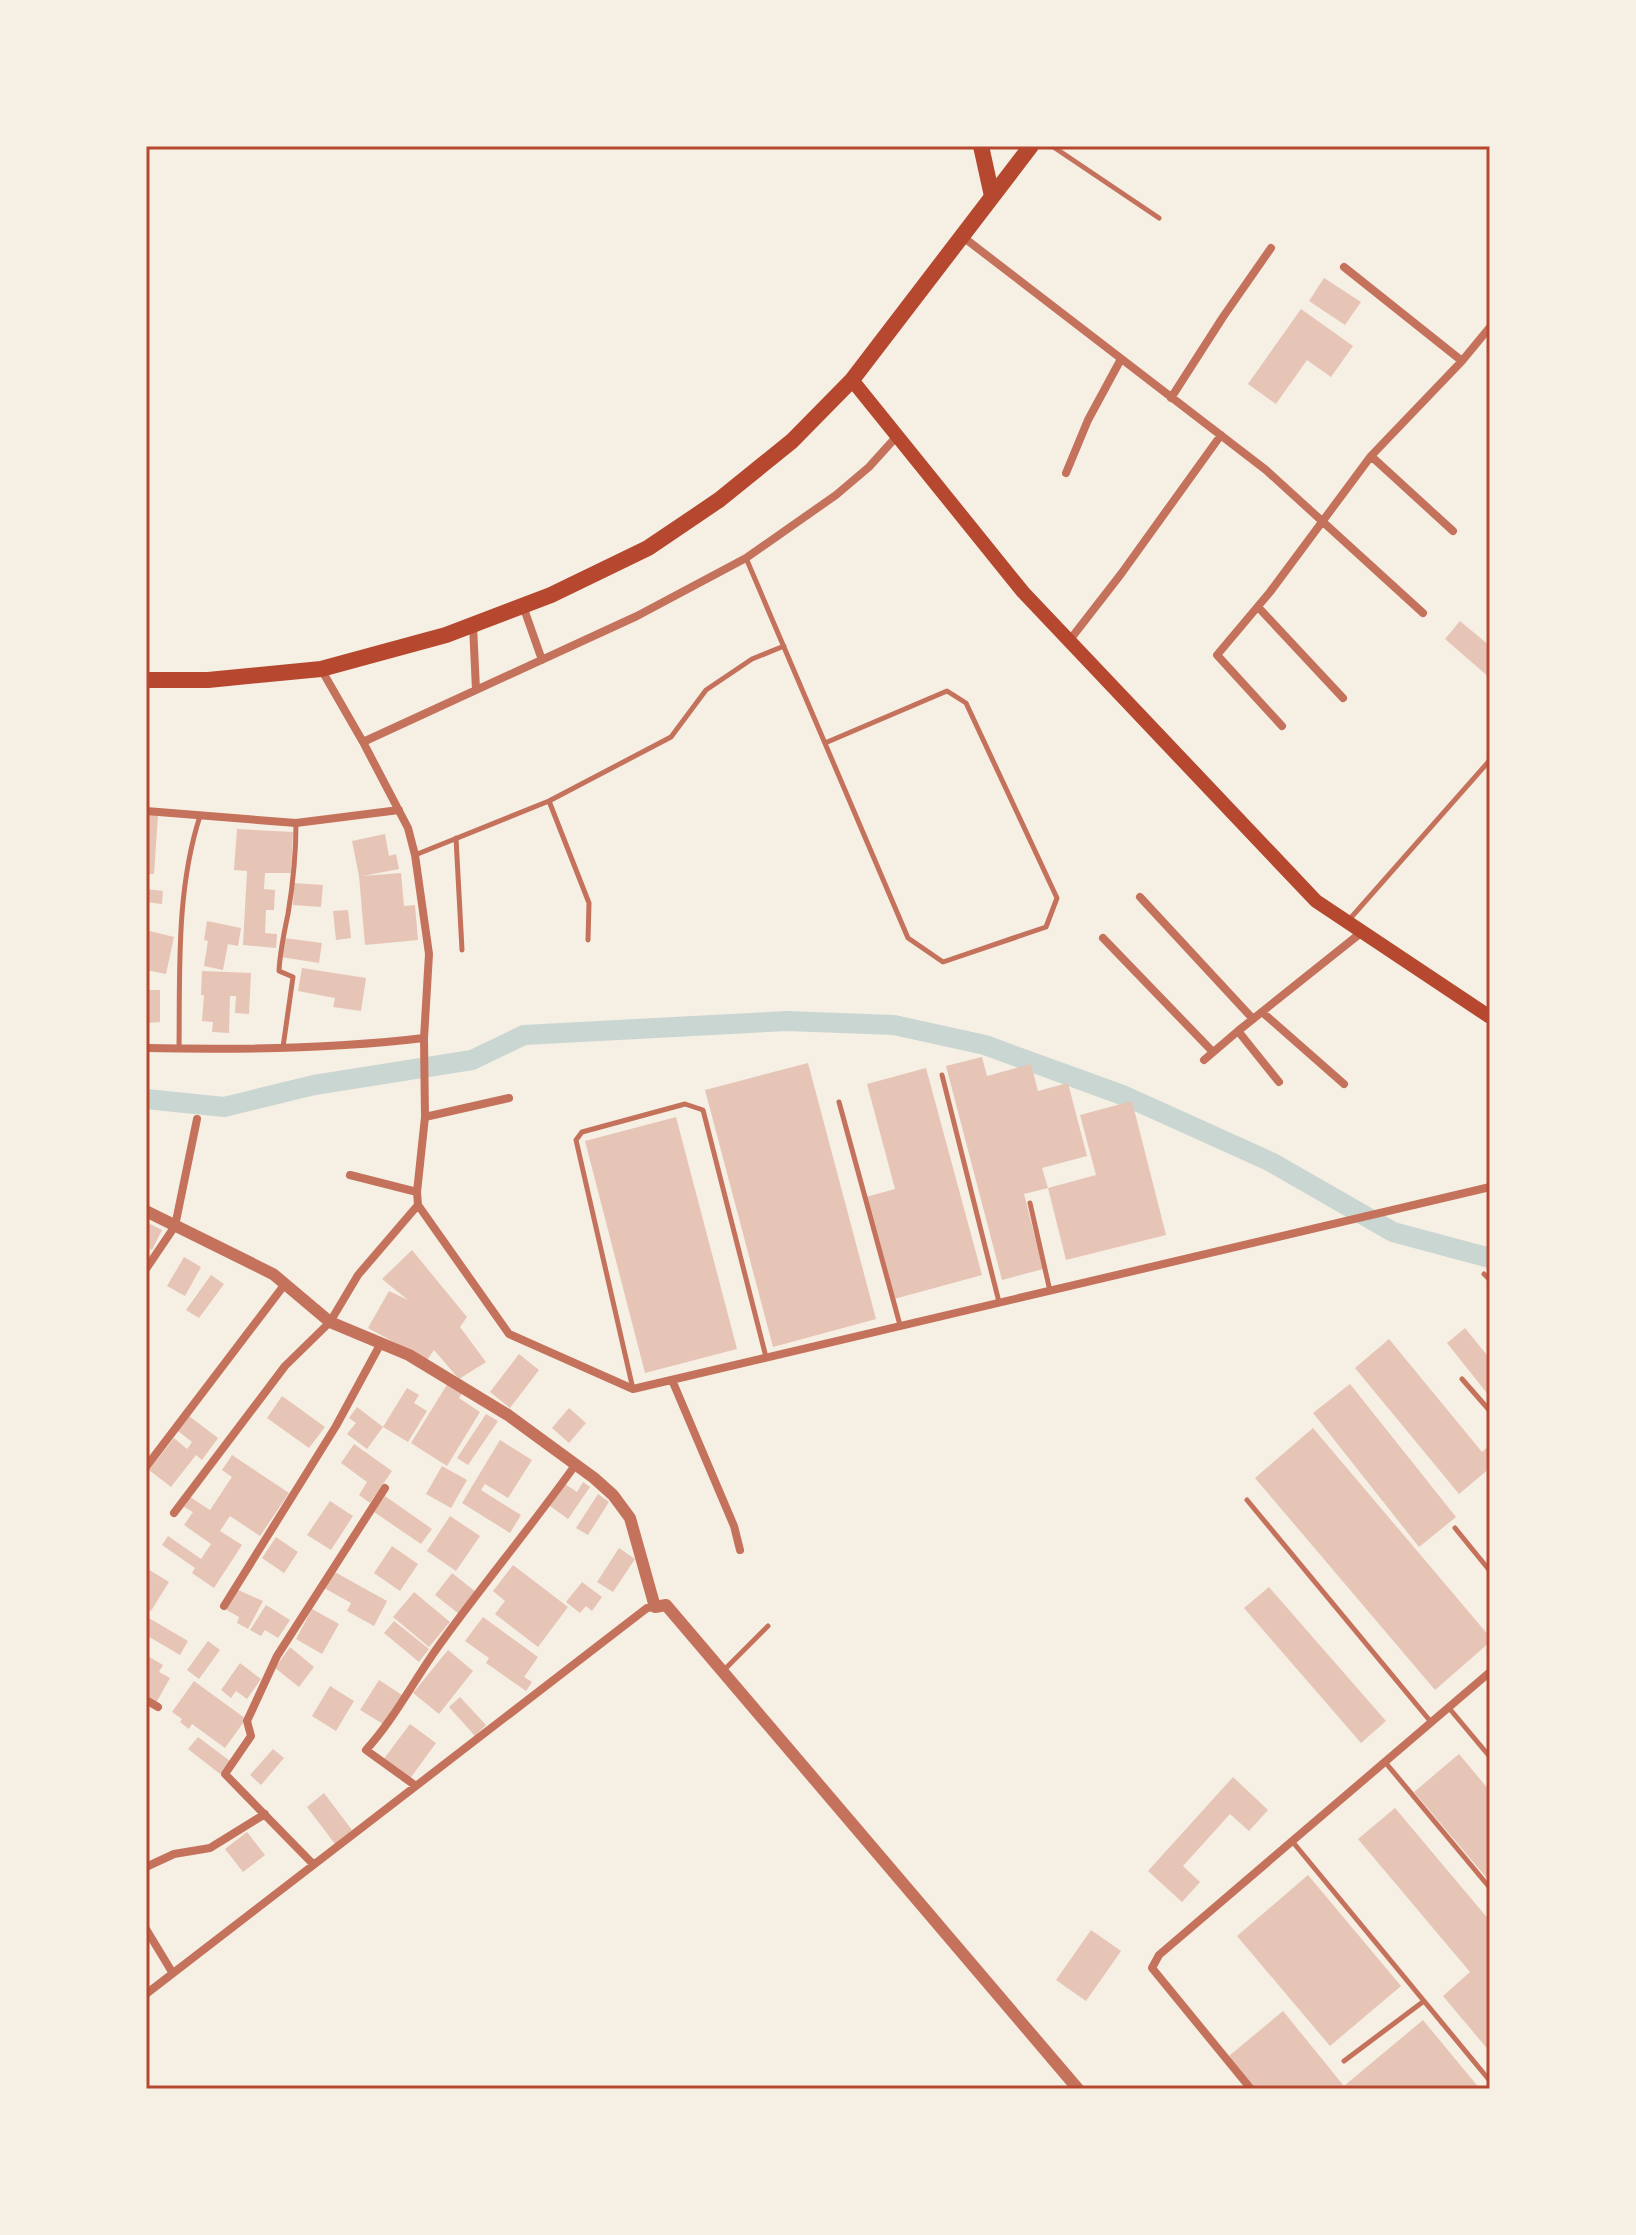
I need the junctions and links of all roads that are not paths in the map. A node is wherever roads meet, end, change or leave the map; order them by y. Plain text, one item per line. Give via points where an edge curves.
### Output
1 (981, 146) edge
2 (1031, 146) edge
3 (1052, 146) edge
4 (992, 196) junction
5 (1159, 218) dead end
6 (963, 237) junction
7 (1271, 248) dead end
8 (1344, 267) dead end
9 (1490, 327) edge
10 (1121, 359) junction
11 (1462, 361) junction
12 (852, 380) junction
13 (1171, 398) junction
14 (1221, 435) junction
15 (897, 436) junction
16 (1371, 456) junction
17 (1066, 473) dead end
18 (1322, 521) junction
19 (1453, 531) dead end
20 (746, 558) junction
21 (522, 606) junction
22 (1258, 607) junction
23 (1423, 613) dead end
24 (473, 624) junction
25 (1069, 641) junction
26 (784, 646) junction
27 (542, 660) junction
28 (321, 669) junction
29 (146, 680) edge
30 (476, 690) junction
31 (1343, 698) dead end
32 (1282, 726) dead end
33 (363, 742) junction
34 (825, 743) junction
35 (1490, 760) edge
36 (549, 801) junction
37 (399, 810) junction
38 (146, 811) edge
39 (200, 816) junction
40 (296, 823) junction
41 (456, 838) junction
42 (415, 855) junction
43 (1140, 897) dead end
44 (1347, 922) junction
45 (1362, 932) junction
46 (1103, 938) dead end
47 (588, 940) dead end
48 (462, 950) dead end
49 (1262, 1012) junction
50 (1490, 1017) edge
51 (1253, 1019) junction
52 (1238, 1031) junction
53 (424, 1039) junction
54 (283, 1047) junction
55 (146, 1048) edge
56 (179, 1049) junction
57 (1213, 1052) junction
58 (1204, 1060) dead end
59 (942, 1075) dead end
60 (1279, 1082) dead end
61 (1344, 1084) dead end
62 (509, 1098) dead end
63 (839, 1102) dead end
64 (425, 1113) junction
65 (197, 1119) dead end
66 (350, 1175) dead end
67 (1490, 1187) edge
68 (417, 1192) junction
69 (1030, 1203) dead end
70 (418, 1205) junction
71 (146, 1211) edge
72 (175, 1226) junction
73 (146, 1269) edge
74 (1484, 1274) dead end
75 (1490, 1280) edge
76 (285, 1284) junction
77 (1050, 1291) junction
78 (1000, 1303) junction
79 (330, 1322) junction
80 (900, 1326) junction
81 (381, 1343) junction
82 (766, 1358) junction
83 (1462, 1379) dead end
84 (672, 1380) junction
85 (633, 1389) junction
86 (1490, 1411) edge
87 (576, 1464) junction
88 (146, 1467) edge
89 (385, 1488) dead end
90 (1247, 1500) dead end
91 (174, 1513) dead end
92 (1455, 1528) dead end
93 (740, 1550) dead end
94 (1490, 1571) edge
95 (224, 1606) dead end
96 (655, 1607) junction
97 (768, 1626) dead end
98 (723, 1672) junction
99 (1490, 1672) edge
100 (146, 1700) edge
101 (158, 1707) dead end
102 (1449, 1708) junction
103 (1431, 1722) junction
104 (1490, 1757) edge
105 (1385, 1762) junction
106 (416, 1786) junction
107 (265, 1814) junction
108 (1292, 1841) junction
109 (313, 1864) junction
110 (146, 1867) edge
111 (1490, 1888) edge
112 (146, 1929) edge
113 (172, 1972) junction
114 (146, 1994) edge
115 (1424, 2001) junction
116 (1344, 2061) dead end
117 (1490, 2081) edge
118 (1078, 2089) edge
119 (1251, 2089) edge

1 - 4 main road
2 - 4 main road
3 - 5 lane
4 - 6 main road
6 - 10 street
6 - 12 main road
7 - 13 street
8 - 11 street
9 - 11 street
10 - 13 street
10 - 17 street
11 - 16 street
12 - 15 main road
12 - 21 main road via 792,441 719,500 648,548
13 - 14 street
14 - 18 street
14 - 25 street
15 - 20 street via 836,495
15 - 25 main road
16 - 18 street
16 - 19 street
18 - 22 street
18 - 23 street
20 - 26 lane
20 - 27 street
21 - 24 main road
21 - 27 street
22 - 31 street
22 - 32 street via 1217,655
24 - 28 main road
24 - 30 street
25 - 44 main road via 1316,901
26 - 34 lane
26 - 36 lane via 752,659 706,690 671,737
27 - 30 street
28 - 29 main road
28 - 33 street
30 - 33 street
33 - 37 street
34 - 34 lane via 908,938 943,962 1046,927 1057,898 966,703 947,691
35 - 44 lane
36 - 41 lane
36 - 47 lane via 589,903
37 - 40 street
37 - 42 street
38 - 39 street
39 - 40 street
39 - 56 lane via 183,891
40 - 54 lane via 279,971 293,977
41 - 42 lane
41 - 48 lane
42 - 53 street via 429,954
43 - 51 street
44 - 45 main road
45 - 49 street
45 - 50 main road
46 - 57 street
49 - 51 street
49 - 61 street
51 - 52 street
52 - 57 street
52 - 60 street
53 - 54 street
53 - 64 street
54 - 56 street
55 - 56 street
57 - 58 street
59 - 78 lane
62 - 64 street
63 - 80 lane
64 - 68 street
65 - 72 street
66 - 68 street
67 - 77 street
68 - 70 street
69 - 77 lane
70 - 79 street via 358,1275
70 - 85 street via 509,1334
71 - 72 street
72 - 73 street
72 - 76 street
74 - 75 lane
76 - 79 street
76 - 88 street
77 - 78 street
78 - 80 street
79 - 81 street
79 - 91 street via 285,1366
80 - 82 street
81 - 87 street via 508,1415
81 - 95 street
82 - 84 street
82 - 85 lane via 703,1110 685,1104 582,1132 576,1140
83 - 86 lane
84 - 85 street
84 - 93 street
87 - 96 street via 613,1495 630,1518
87 - 106 street via 366,1750
89 - 107 street via 277,1656 247,1721 251,1736 225,1774
90 - 103 lane
92 - 94 lane
96 - 98 street via 666,1605
96 - 106 street
97 - 98 lane
98 - 118 street
99 - 102 street
100 - 101 street
102 - 103 street
102 - 104 lane
103 - 105 street
105 - 108 street
105 - 111 lane
106 - 109 street
107 - 109 street
107 - 110 street via 210,1848 174,1854
108 - 115 lane
108 - 119 street via 1159,1955 1152,1968
109 - 113 street
112 - 113 street
113 - 114 street
115 - 116 lane
115 - 117 lane

